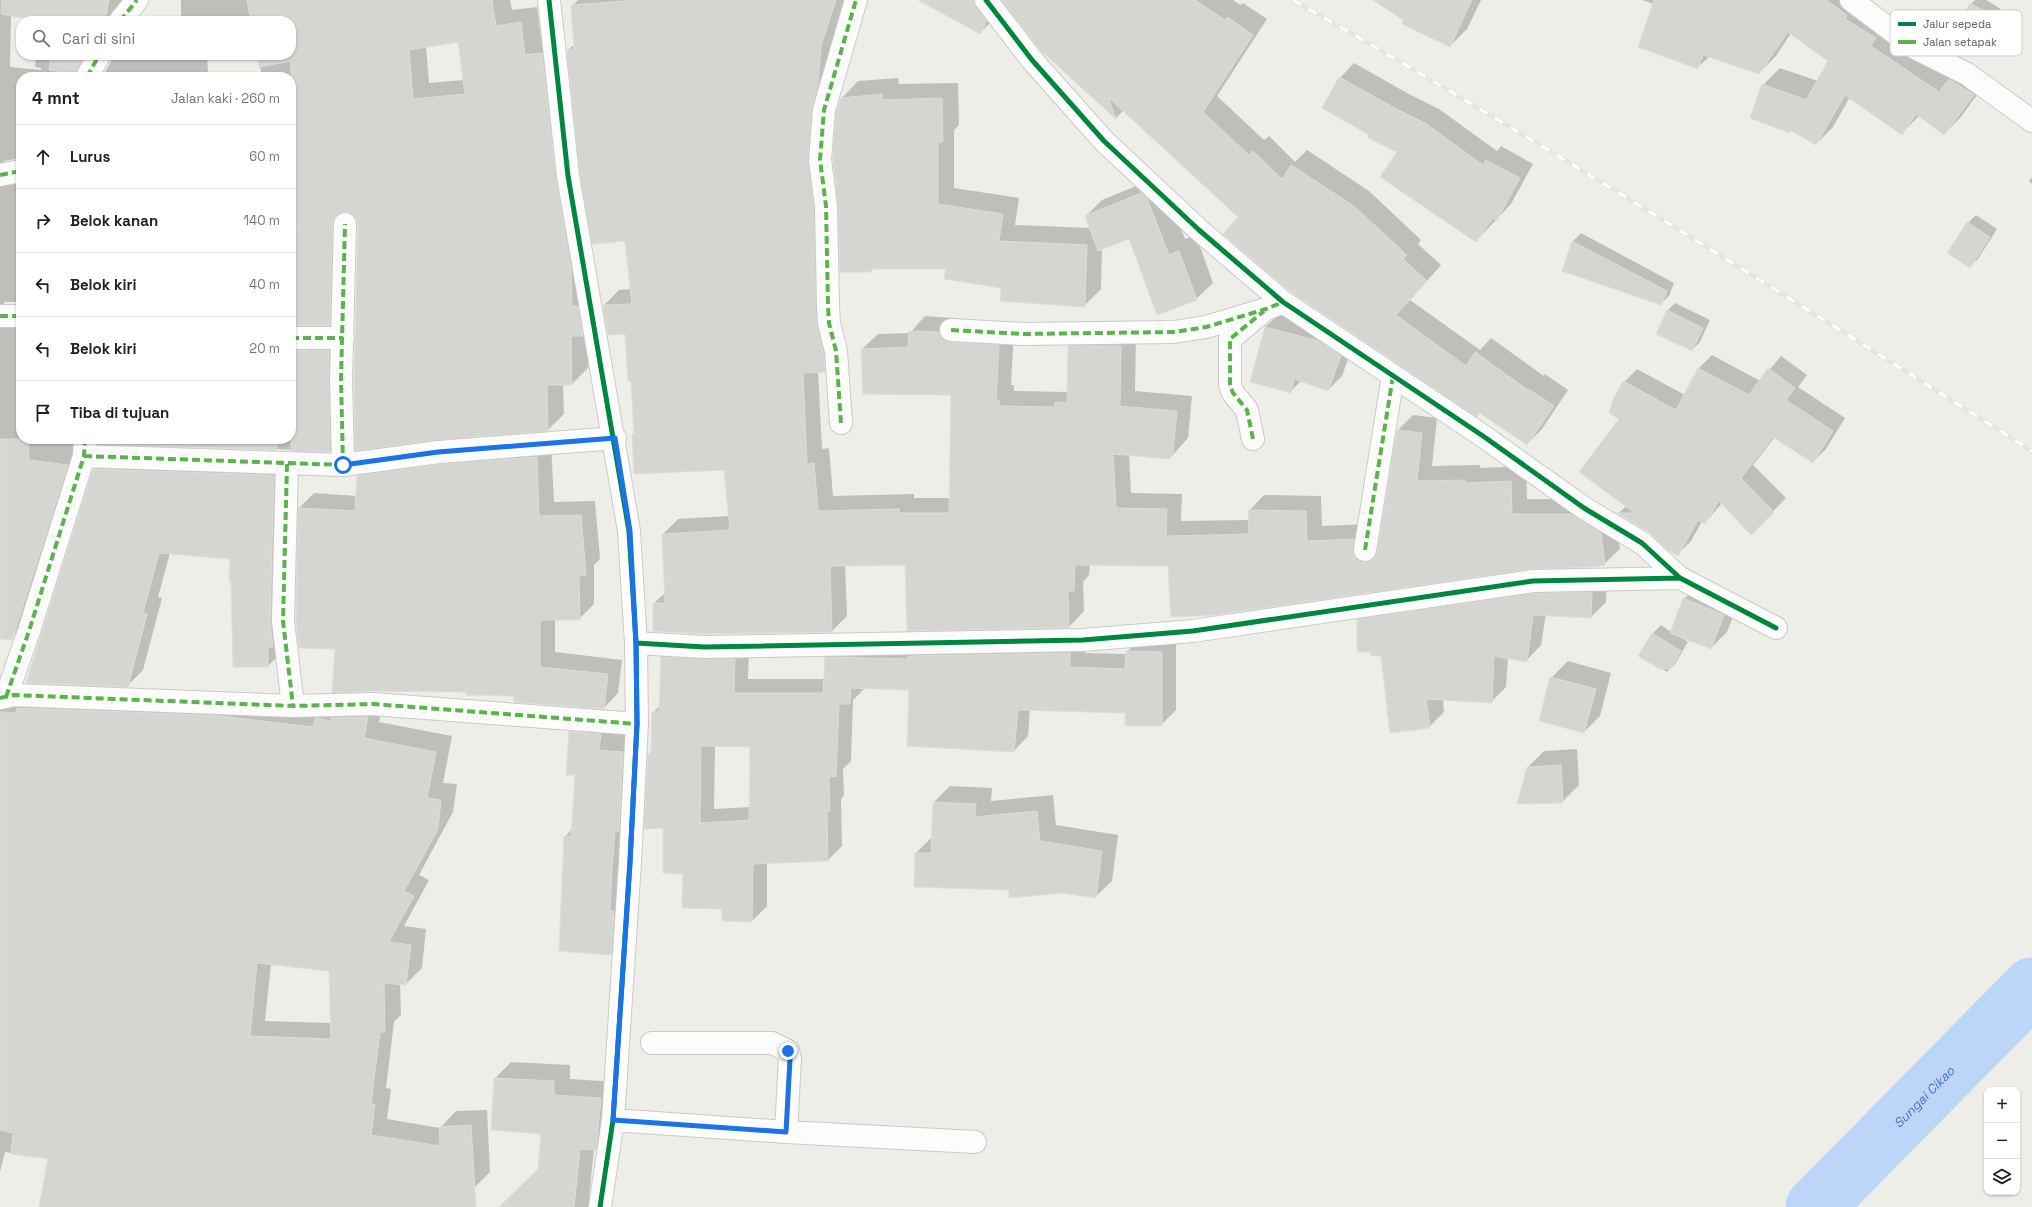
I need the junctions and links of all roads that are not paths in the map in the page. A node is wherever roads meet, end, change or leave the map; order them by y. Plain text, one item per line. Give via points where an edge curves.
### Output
1 (137, 0) edge
2 (549, 0) edge
3 (856, 0) edge
4 (986, 0) edge
5 (1851, 0) edge
6 (124, 16) edge
7 (1890, 29) edge
8 (1931, 56) edge
9 (96, 60) edge
10 (90, 72) edge
11 (2032, 121) edge
12 (16, 172) edge
13 (0, 175) edge
14 (345, 224) dead end
15 (1275, 306) junction
16 (0, 316) edge
17 (16, 316) edge
18 (951, 330) dead end
19 (296, 338) edge
20 (343, 338) junction
21 (1393, 376) junction
22 (841, 424) dead end
23 (615, 438) junction
24 (1253, 438) dead end
25 (85, 448) edge
26 (287, 464) junction
27 (343, 465) junction
28 (1365, 550) dead end
29 (1680, 578) junction
30 (1776, 628) dead end
31 (636, 643) junction
32 (3, 698) edge
33 (293, 706) junction
34 (637, 724) junction
35 (652, 1043) dead end
36 (613, 1120) junction
37 (786, 1132) junction
38 (974, 1142) dead end
39 (600, 1207) edge

1 - 6 street
2 - 23 street via 568,176
3 - 22 street via 824,110 820,160 826,206 829,323 836,351
4 - 15 street via 1032,60 1104,141
5 - 7 street
8 - 11 street via 1967,74
9 - 10 street
12 - 13 street
14 - 20 street
15 - 18 street via 1206,327 1174,332 1023,334
15 - 21 street
15 - 24 street via 1230,338 1230,385 1233,393 1247,410
16 - 17 street
19 - 20 street
20 - 27 street
21 - 28 street
21 - 29 street via 1584,508 1642,543
23 - 27 street via 438,452
23 - 31 street via 630,531
25 - 26 street
25 - 32 street via 29,631
26 - 27 street
26 - 33 street via 283,621
29 - 30 street
29 - 31 street via 1533,582 1193,631 1083,640 704,647
31 - 34 street
32 - 33 street via 14,695
33 - 34 street via 373,704
34 - 36 street
35 - 37 street via 772,1043 788,1051 790,1059
36 - 37 street
36 - 39 street
37 - 38 street

